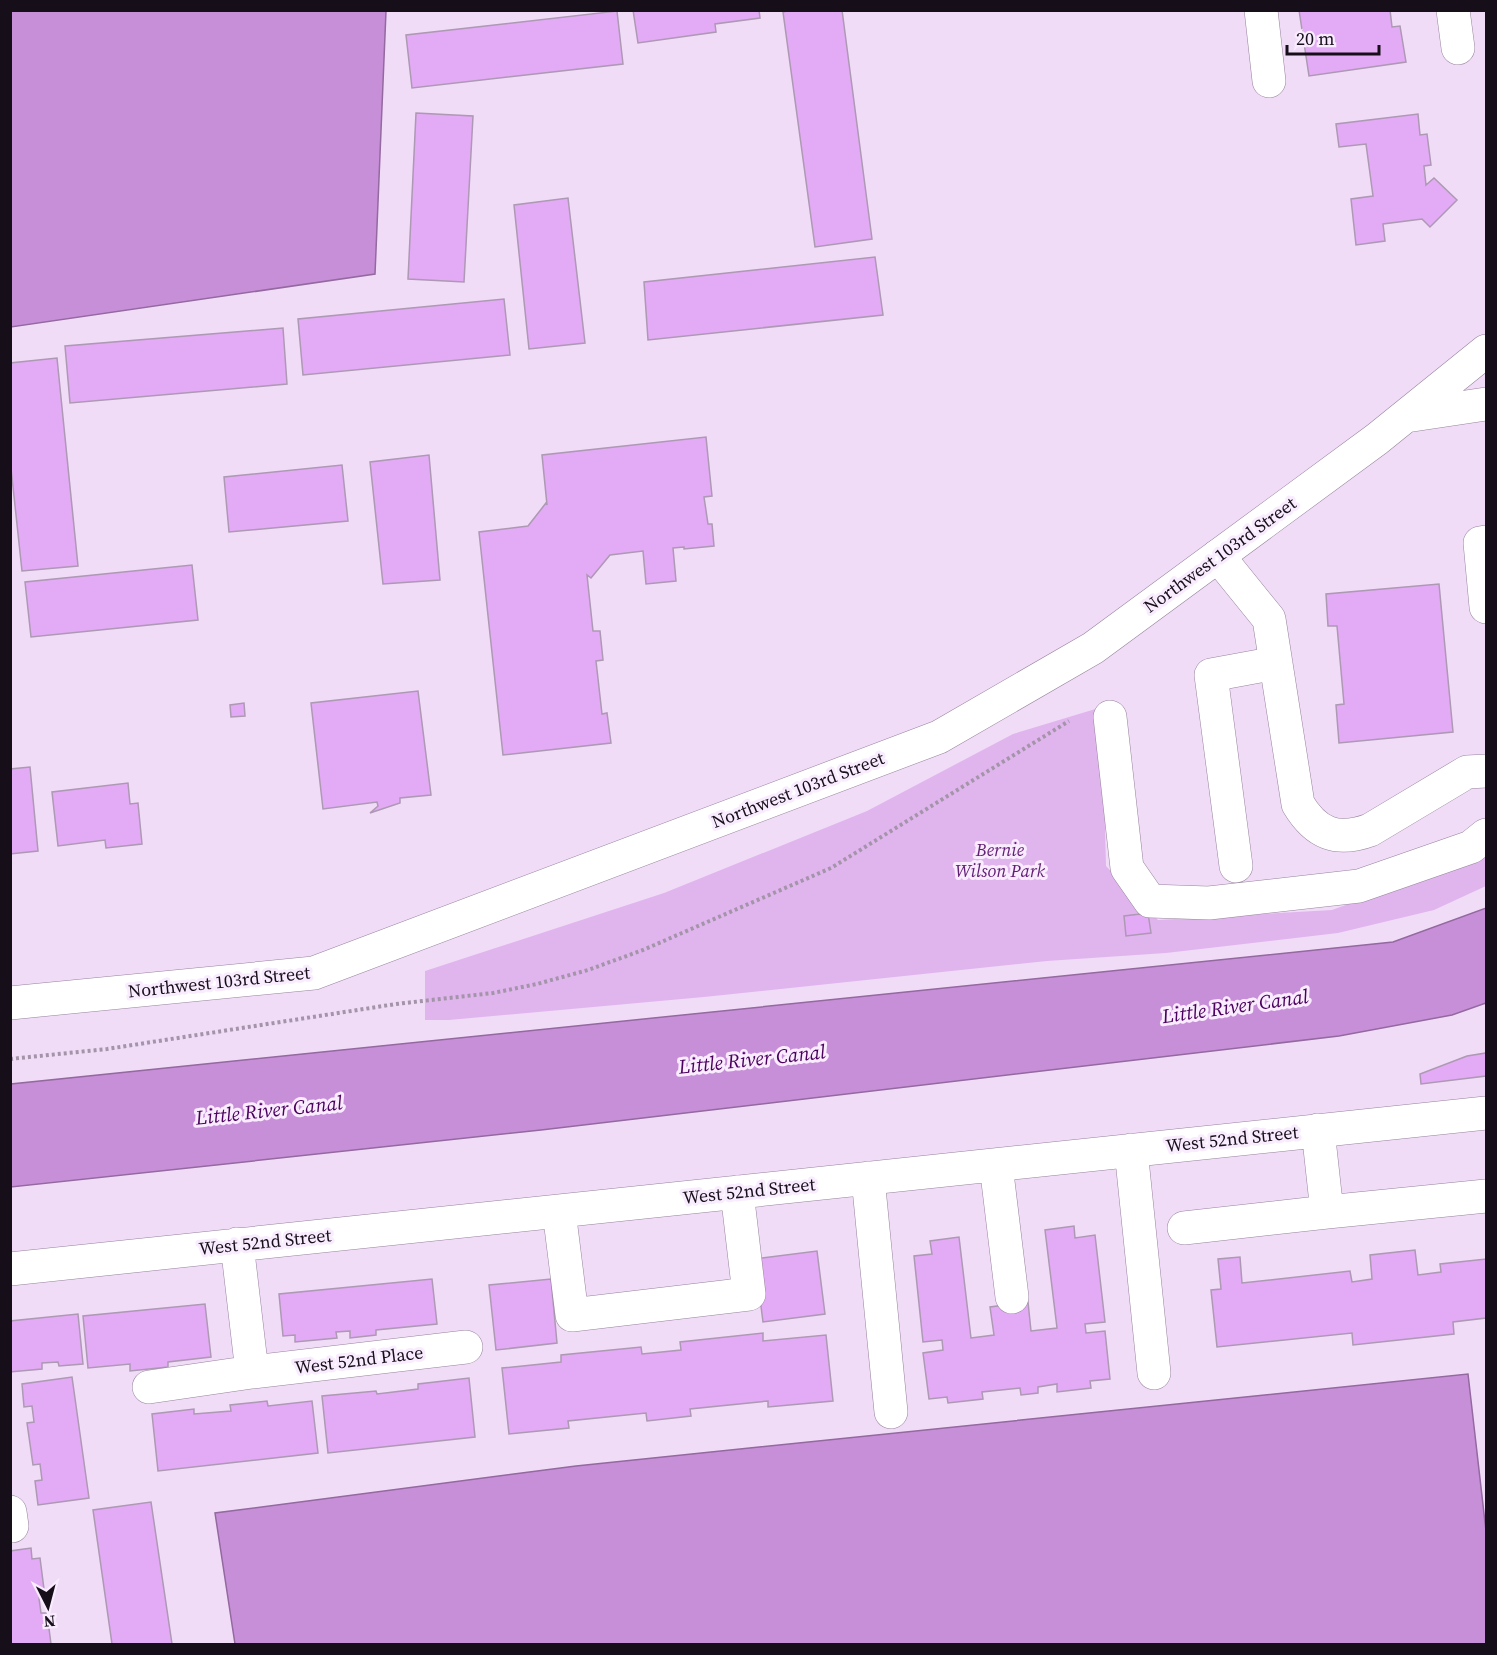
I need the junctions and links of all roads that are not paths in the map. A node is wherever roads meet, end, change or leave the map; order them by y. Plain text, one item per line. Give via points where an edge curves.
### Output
1 (1261, 10) edge
2 (1453, 10) edge
3 (1458, 48) dead end
4 (1269, 81) dead end
5 (1486, 351) edge
6 (1486, 404) edge
7 (1405, 417) junction
8 (1486, 542) edge
9 (1218, 556) junction
10 (1486, 607) edge
11 (1276, 663) junction
12 (1110, 717) dead end
13 (1486, 771) edge
14 (1486, 835) edge
15 (1236, 866) dead end
16 (10, 1004) edge
17 (1486, 1113) edge
18 (1318, 1130) junction
19 (1131, 1150) junction
20 (996, 1165) junction
21 (868, 1178) junction
22 (737, 1192) junction
23 (1486, 1196) edge
24 (559, 1211) junction
25 (1327, 1212) junction
26 (1184, 1228) dead end
27 (237, 1245) junction
28 (10, 1269) edge
29 (1012, 1297) dead end
30 (466, 1347) dead end
31 (252, 1372) junction
32 (1154, 1373) dead end
33 (149, 1387) dead end
34 (891, 1412) dead end

1 - 4 main road
2 - 3 main road
5 - 7 main road, Northwest 103rd Street
6 - 7 main road
7 - 9 main road, Northwest 103rd Street
8 - 10 main road via 1480,543
9 - 11 main road via 1269,619
9 - 16 main road, Northwest 103rd Street via 1093,648 939,737 314,973
11 - 13 main road via 1298,804 1307,819 1321,830 1337,836 1354,836 1467,772
11 - 15 main road via 1211,675
12 - 14 main road via 1127,868 1150,901 1209,903 1359,886 1471,848
17 - 18 main road, West 52nd Street
18 - 19 main road, West 52nd Street
18 - 25 main road
19 - 20 main road, West 52nd Street
19 - 32 main road
20 - 21 main road, West 52nd Street
20 - 29 main road
21 - 22 main road, West 52nd Street
21 - 34 main road
22 - 24 main road, West 52nd Street
22 - 24 main road via 749,1294 572,1315
23 - 25 main road
24 - 27 main road, West 52nd Street
25 - 26 main road
27 - 28 main road, West 52nd Street
27 - 31 main road
30 - 31 main road, West 52nd Place
31 - 33 main road, West 52nd Place

